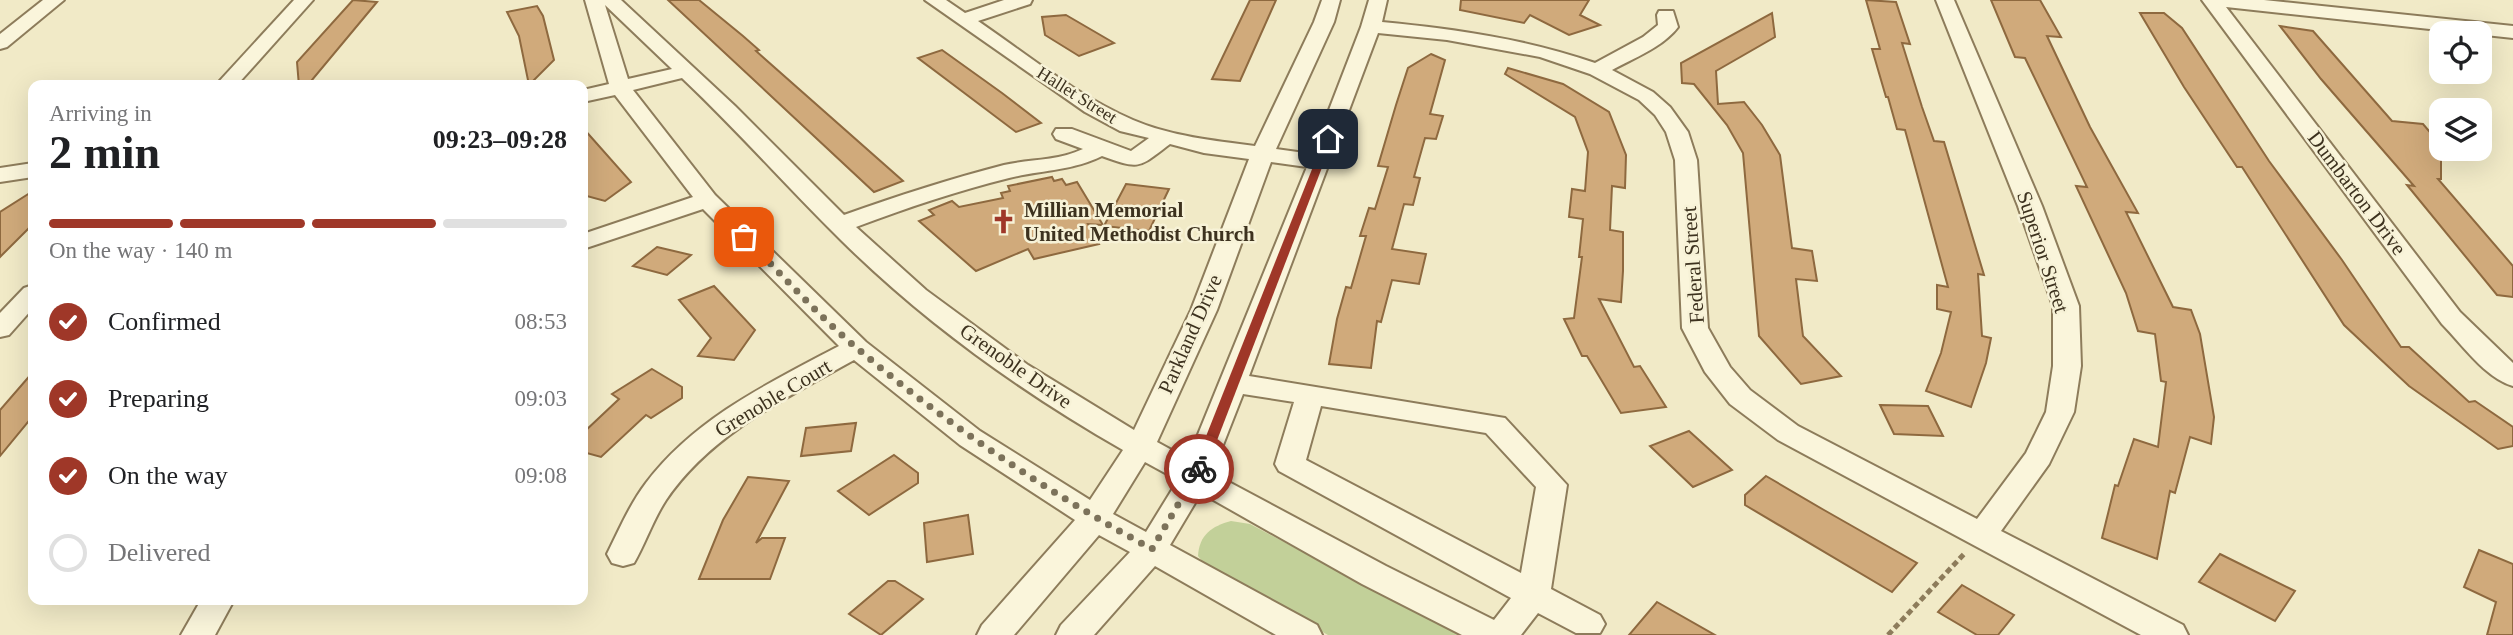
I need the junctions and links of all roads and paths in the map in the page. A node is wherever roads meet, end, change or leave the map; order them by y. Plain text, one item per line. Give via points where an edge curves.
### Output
1 (55, 0) edge
2 (304, 0) edge
3 (594, 0) edge
4 (610, 0) edge
5 (934, 0) edge
6 (1023, 0) edge
7 (1331, 0) edge
8 (1378, 0) edge
9 (1945, 0) edge
10 (2211, 0) edge
11 (1666, 15) dead end
12 (962, 20) junction
13 (25, 23) junction
14 (0, 24) edge
15 (1371, 27) junction
16 (2513, 32) edge
17 (0, 44) edge
18 (1597, 70) junction
19 (684, 72) junction
20 (231, 80) edge
21 (621, 88) junction
22 (588, 95) edge
23 (1064, 134) dead end
24 (1166, 136) junction
25 (1101, 148) junction
26 (1262, 155) junction
27 (1320, 162) junction
28 (28, 171) edge
29 (0, 175) edge
30 (707, 200) junction
31 (840, 225) junction
32 (588, 240) edge
33 (28, 298) edge
34 (0, 329) edge
35 (856, 348) junction
36 (2513, 377) edge
37 (1233, 383) junction
38 (1310, 395) junction
39 (1140, 445) junction
40 (1196, 476) junction
41 (1095, 518) junction
42 (1981, 536) junction
43 (1152, 549) junction
44 (623, 554) dead end
45 (1534, 594) junction
46 (215, 605) edge
47 (1588, 624) dead end
48 (198, 635) edge
49 (994, 635) edge
50 (1073, 635) edge
51 (1305, 635) edge
52 (1493, 635) edge
53 (1501, 635) edge
54 (1888, 635) edge
55 (2171, 635) edge

1 - 13 street
2 - 20 street
3 - 21 street
4 - 19 street, Grenoble Drive
5 - 12 street, Hallet Street
6 - 12 street
7 - 26 street, Parkland Drive
8 - 15 street
9 - 42 street, Superior Street via 2066,306 2067,366 2060,412 2039,457
10 - 16 street
10 - 36 street, Dumbarton Drive via 2451,318
11 - 18 street via 1668,27
12 - 24 street, Hallet Street via 1092,108 1128,126
13 - 14 street
13 - 17 street
15 - 18 street, Federal Street via 1494,42
15 - 27 street
18 - 42 street, Federal Street via 1646,96 1678,132 1686,160 1695,328 1719,372 1740,397 1788,433
19 - 21 street
19 - 31 street, Grenoble Drive via 728,110
21 - 22 street
21 - 30 street
23 - 25 street
24 - 25 street via 1133,160
24 - 26 street, Hallet Street
25 - 31 street via 1075,161 1009,171 910,199
26 - 27 street, Hallet Street
26 - 39 street, Parkland Drive via 1203,310
27 - 37 street
28 - 29 street
30 - 32 street
30 - 35 street
31 - 39 street, Grenoble Drive via 916,295 1018,371
33 - 34 street
35 - 41 street via 970,438
35 - 44 street, Grenoble Court via 744,411 696,446 657,490
37 - 38 street
37 - 40 street
38 - 45 street via 1290,464
38 - 45 street via 1495,425 1552,485
39 - 40 street, Grenoble Drive
39 - 41 street, Parkland Drive
40 - 43 street
40 - 52 street, Grenoble Drive
41 - 43 street
41 - 49 street, Parkland Drive
42 - 54 path
42 - 55 street, Federal Street
43 - 50 street
43 - 51 street
45 - 47 street
45 - 53 street
46 - 48 street

